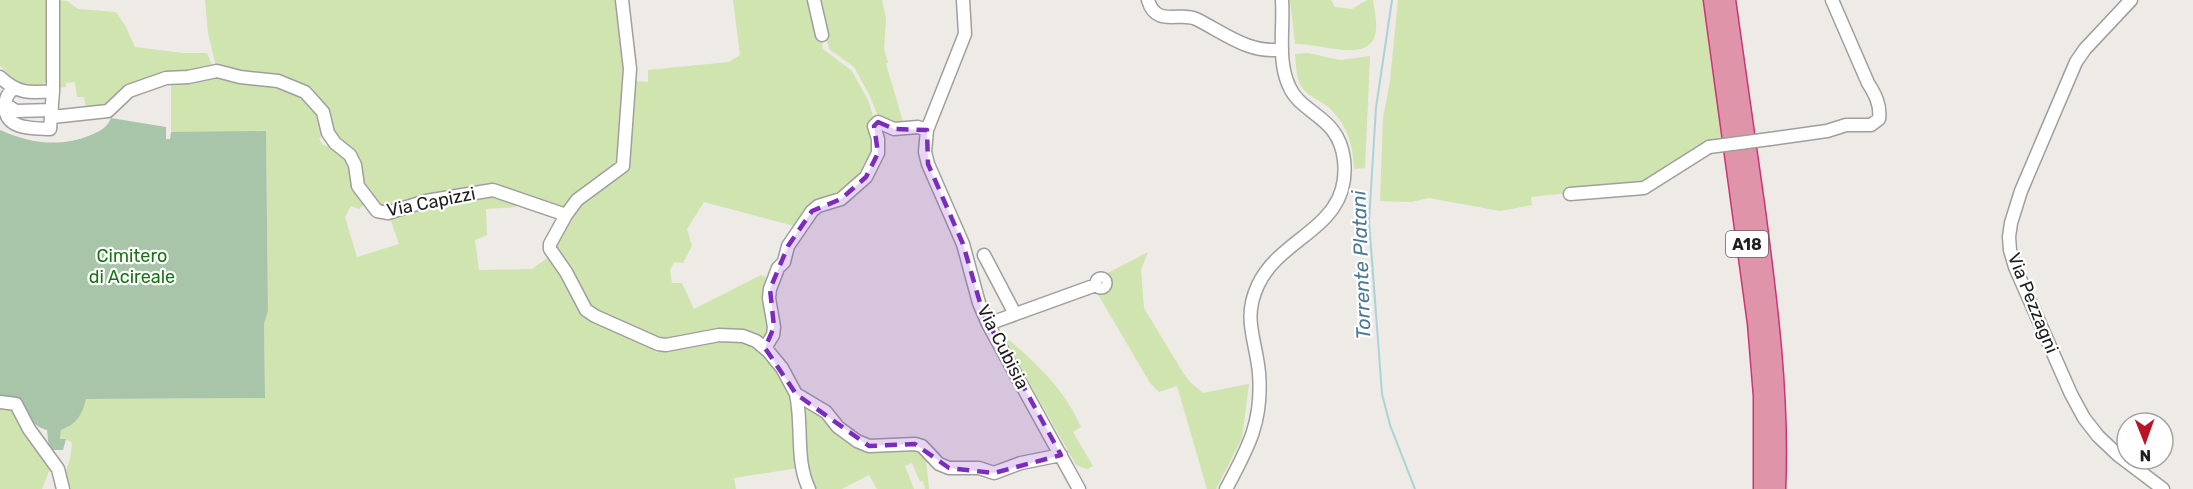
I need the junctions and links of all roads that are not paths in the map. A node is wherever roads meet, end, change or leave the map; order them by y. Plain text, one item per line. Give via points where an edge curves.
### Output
1 (53, 0) edge
2 (622, 0) edge
3 (814, 0) edge
4 (963, 0) edge
5 (1148, 0) edge
6 (1282, 0) edge
7 (1713, 0) edge
8 (1726, 0) edge
9 (1832, 0) edge
10 (2131, 0) edge
11 (822, 35) dead end
12 (1282, 49) junction
13 (0, 77) edge
14 (13, 89) junction
15 (52, 91) junction
16 (3, 107) edge
17 (52, 114) junction
18 (927, 130) junction
19 (1570, 194) dead end
20 (566, 215) junction
21 (984, 255) dead end
22 (1096, 285) dead end
23 (1015, 314) junction
24 (987, 324) junction
25 (765, 348) junction
26 (796, 394) junction
27 (0, 402) edge
28 (1061, 455) junction
29 (63, 489) edge
30 (808, 489) edge
31 (1079, 489) edge
32 (1227, 489) edge
33 (1763, 489) edge
34 (1776, 489) edge
35 (2163, 489) edge

1 - 15 street
2 - 20 street via 630,69 623,166 577,200
3 - 11 street
4 - 18 street via 965,34
5 - 12 street via 1154,10 1167,18 1189,16 1245,44 1272,51
6 - 12 street
7 - 33 highway, A18 via 1758,335 1763,396
8 - 34 highway, A18 via 1773,356
9 - 19 street, bridge via 1876,95 1879,118 1871,125 1846,125 1709,147 1644,188
10 - 35 street, Via Pezzagni via 2076,62 2021,191 2009,237 2015,267 2084,418 2118,455
12 - 32 street via 1288,85 1332,129 1341,149 1344,172 1340,196 1329,215 1271,264 1253,297 1249,322 1259,374 1256,423 1251,444
13 - 14 street
14 - 15 street
14 - 16 street
15 - 17 street
16 - 17 street
16 - 17 street via 9,121 21,127 50,129
17 - 20 street, Via Capizzi via 108,111 129,91 165,78 217,71 278,81 305,92 323,112 328,133 350,155 358,186 377,212 493,190
18 - 24 street, Via Cubisia via 928,164 963,244
18 - 25 street via 894,129 878,122 874,126 879,153 867,177 841,199 812,211 788,246 770,289 774,331
20 - 25 street via 550,249 586,309 595,316 658,344 719,334 743,336
21 - 23 street
22 - 23 street
23 - 24 street
24 - 28 street, Via Cubisia
25 - 26 street
26 - 28 street via 826,412 857,441 869,446 922,446 939,464 949,468 999,472
26 - 30 street via 801,470
27 - 29 street via 16,404 58,469
28 - 31 street, Via Cubisia

